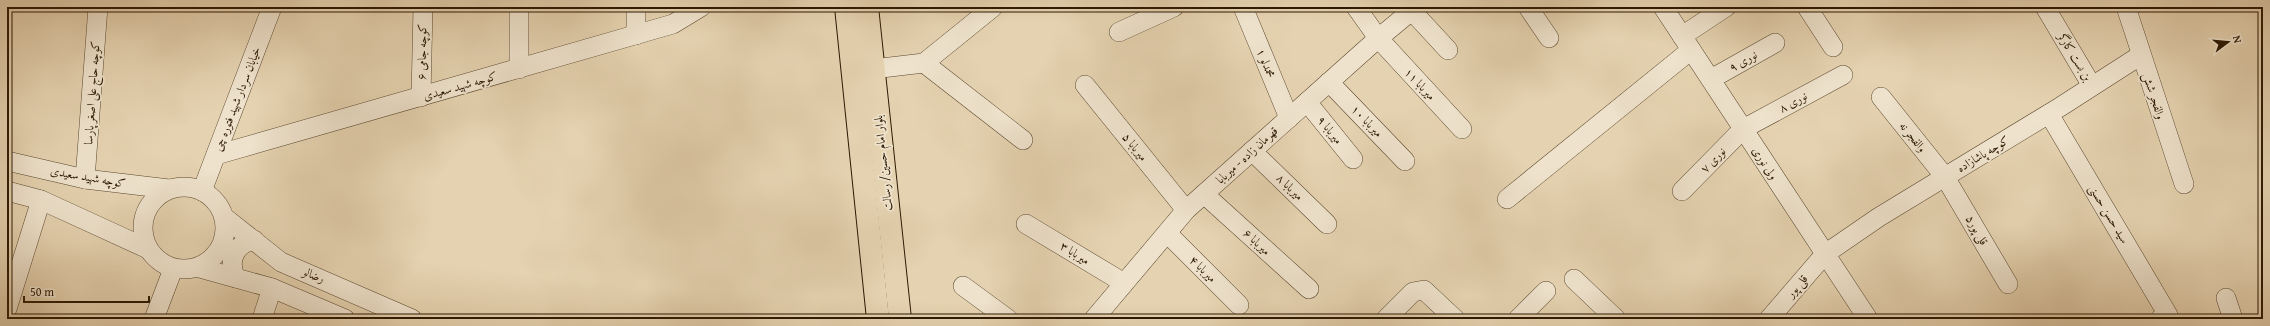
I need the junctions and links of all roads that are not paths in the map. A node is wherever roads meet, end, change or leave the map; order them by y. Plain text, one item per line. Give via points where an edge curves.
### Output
1 (98, 7) edge
2 (272, 7) edge
3 (423, 7) edge
4 (519, 7) edge
5 (636, 7) edge
6 (701, 7) edge
7 (846, 7) edge
8 (867, 7) edge
9 (1174, 7) edge
10 (1243, 7) edge
11 (1356, 7) edge
12 (1528, 7) edge
13 (1663, 7) edge
14 (1726, 7) edge
15 (1807, 7) edge
16 (2045, 7) edge
17 (2126, 7) edge
18 (992, 8) dead end
19 (1414, 9) edge
20 (1119, 32) dead end
21 (636, 35) junction
22 (1378, 38) junction
23 (1549, 38) dead end
24 (1686, 43) junction
25 (1775, 43) dead end
26 (1833, 47) dead end
27 (1448, 50) dead end
28 (2141, 55) junction
29 (924, 63) junction
30 (519, 69) junction
31 (873, 69) junction
32 (1843, 75) dead end
33 (1711, 79) junction
34 (1329, 82) junction
35 (1085, 85) dead end
36 (2092, 86) junction
37 (421, 97) junction
38 (1881, 97) dead end
39 (1307, 102) junction
40 (2049, 114) junction
41 (1289, 118) junction
42 (1462, 129) dead end
43 (1743, 129) junction
44 (1023, 140) dead end
45 (1252, 151) junction
46 (216, 155) junction
47 (1353, 159) dead end
48 (7, 161) edge
49 (1405, 161) dead end
50 (1945, 177) junction
51 (85, 179) junction
52 (2184, 184) dead end
53 (169, 189) junction
54 (7, 191) edge
55 (202, 191) junction
56 (1682, 191) dead end
57 (1204, 194) junction
58 (1507, 199) dead end
59 (41, 200) junction
60 (1186, 210) junction
61 (224, 217) junction
62 (1026, 224) dead end
63 (1327, 224) dead end
64 (1167, 233) junction
65 (254, 240) junction
66 (148, 250) junction
67 (1825, 254) junction
68 (200, 268) junction
69 (173, 269) junction
70 (236, 278) junction
71 (1574, 279) dead end
72 (1124, 283) junction
73 (2008, 284) dead end
74 (963, 286) dead end
75 (272, 288) junction
76 (1309, 290) dead end
77 (1546, 291) dead end
78 (2226, 298) dead end
79 (1239, 304) dead end
80 (7, 309) edge
81 (2164, 317) edge
82 (154, 319) edge
83 (262, 319) edge
84 (345, 319) edge
85 (412, 319) edge
86 (878, 319) edge
87 (900, 319) edge
88 (1008, 319) edge
89 (1095, 319) edge
90 (1386, 319) edge
91 (1455, 319) edge
92 (1518, 319) edge
93 (1616, 319) edge
94 (1769, 319) edge
95 (1868, 319) edge
96 (2233, 319) edge

1 - 51 street, کوچه حاج علی اصغر پارسا
2 - 46 street, خیابان سردار شهید فتوره چی
3 - 37 street, کوچه جامی ۶
4 - 30 street
5 - 21 street
6 - 21 street, کوچه شهید سعیدی via 674,24
7 - 86 main road, بلوار امام حسین/ رسالت
8 - 31 main road, بلوار امام حسین/ رسالت
9 - 20 street
10 - 41 street, محمدلو ۱
11 - 22 street, میربابا ۱۱
12 - 23 street
13 - 24 street, ولی نوری
14 - 24 street
15 - 26 street
16 - 36 street, بن بست کارگر
17 - 28 street, والفجر شش
18 - 29 street
19 - 22 street, قهرمان زاده - میربابا
19 - 27 street
21 - 30 street, کوچه شهید سعیدی
22 - 34 street, قهرمان زاده - میربابا
22 - 42 street, میربابا ۱۱
24 - 33 street, ولی نوری
24 - 58 street
25 - 33 street, نوری ۹
28 - 36 street, کوچه پاشازاده
28 - 52 street, والفجر شش
29 - 31 street
29 - 44 street
30 - 37 street, کوچه شهید سعیدی
31 - 87 main road, بلوار امام حسین/ رسالت
32 - 43 street, نوری ۸
33 - 43 street, ولی نوری
34 - 39 street, قهرمان زاده - میربابا
34 - 49 street, میربابا ۱۰
35 - 60 street, میربابا ۵
36 - 40 street, کوچه پاشازاده
37 - 46 street, کوچه شهید سعیدی
38 - 50 street, والفجر نه
39 - 41 street, قهرمان زاده - میربابا
39 - 47 street, میربابا ۹
40 - 50 street, کوچه پاشازاده
40 - 81 street, سید حسن حسنی
41 - 45 street, قهرمان زاده - میربابا
43 - 56 street, نوری ۷
43 - 67 street, ولی نوری
45 - 57 street, قهرمان زاده - میربابا
45 - 63 street, میربابا ۸
46 - 55 street, خیابان سردار شهید فتوره چی
48 - 51 street, کوچه شهید سعیدی
50 - 67 street, کوچه پاشازاده
50 - 73 street, قلی پور۵
51 - 53 street, کوچه شهید سعیدی
53 - 55 street via 186,186
53 - 66 street via 154,199 145,214 142,232
54 - 59 street
55 - 61 street via 216,201
57 - 60 street, قهرمان زاده - میربابا
57 - 76 street, میربابا ۶
59 - 66 street
59 - 80 street
60 - 64 street, قهرمان زاده - میربابا
61 - 65 street, رضالو
61 - 68 street via 225,237 216,256
62 - 72 street, میربابا ۳
64 - 72 street, قهرمان زاده - میربابا
64 - 79 street, میربابا ۴
65 - 70 street via 242,245 234,255 232,266
65 - 85 street, رضالو via 281,262
66 - 69 street via 159,262
67 - 94 street, قلی پور
67 - 95 street, ولی نوری
68 - 69 street
68 - 70 street
69 - 82 street
70 - 75 street
71 - 93 street
72 - 89 street, قهرمان زاده - میربابا
74 - 88 street
75 - 83 street
75 - 84 street
77 - 92 street
78 - 96 street
90 - 91 street via 1413,292 1424,290

